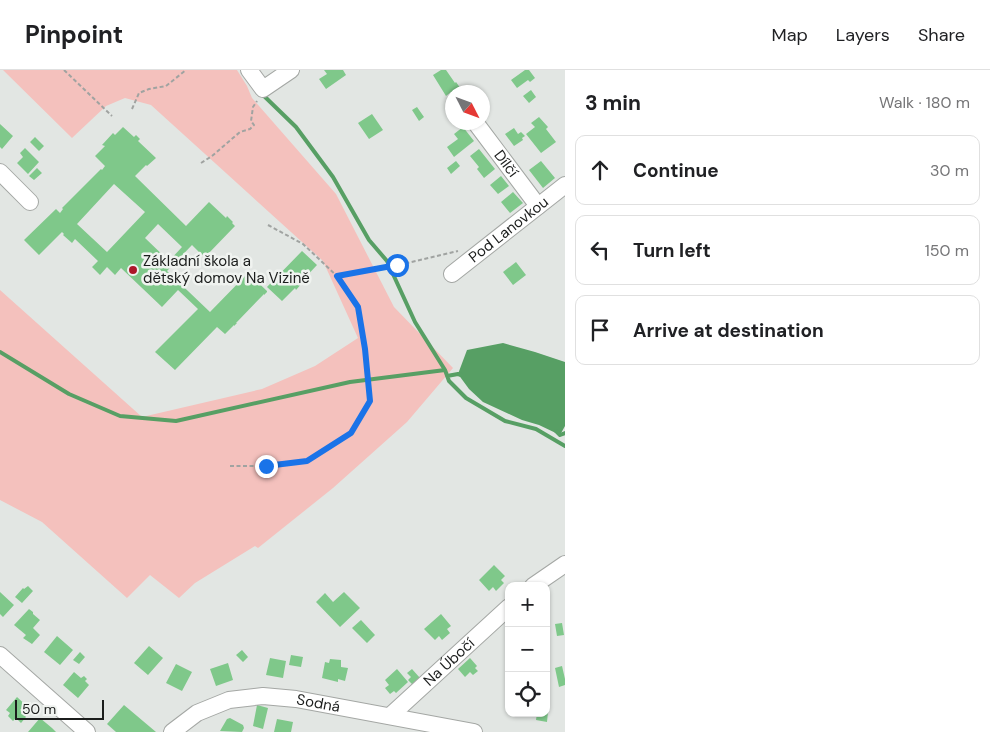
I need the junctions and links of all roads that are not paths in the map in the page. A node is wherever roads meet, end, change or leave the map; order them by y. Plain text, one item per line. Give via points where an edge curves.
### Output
1 (249, 70) edge
2 (291, 70) edge
3 (481, 130) edge
4 (0, 172) edge
5 (565, 185) edge
6 (30, 202) dead end
7 (538, 206) junction
8 (452, 274) dead end
9 (565, 564) edge
10 (539, 582) edge
11 (505, 611) edge
12 (0, 655) edge
13 (390, 716) junction
14 (87, 732) edge
15 (172, 732) edge
16 (474, 732) edge

1 - 2 street via 263,89
3 - 7 street, Dílčí
4 - 6 street
5 - 7 street, Pod Lanovkou
7 - 8 street, Pod Lanovkou
9 - 10 street
11 - 13 street, Na Úbočí
12 - 14 street
13 - 15 street, Sodná via 263,696 229,700 197,713
13 - 16 street, Sodná

